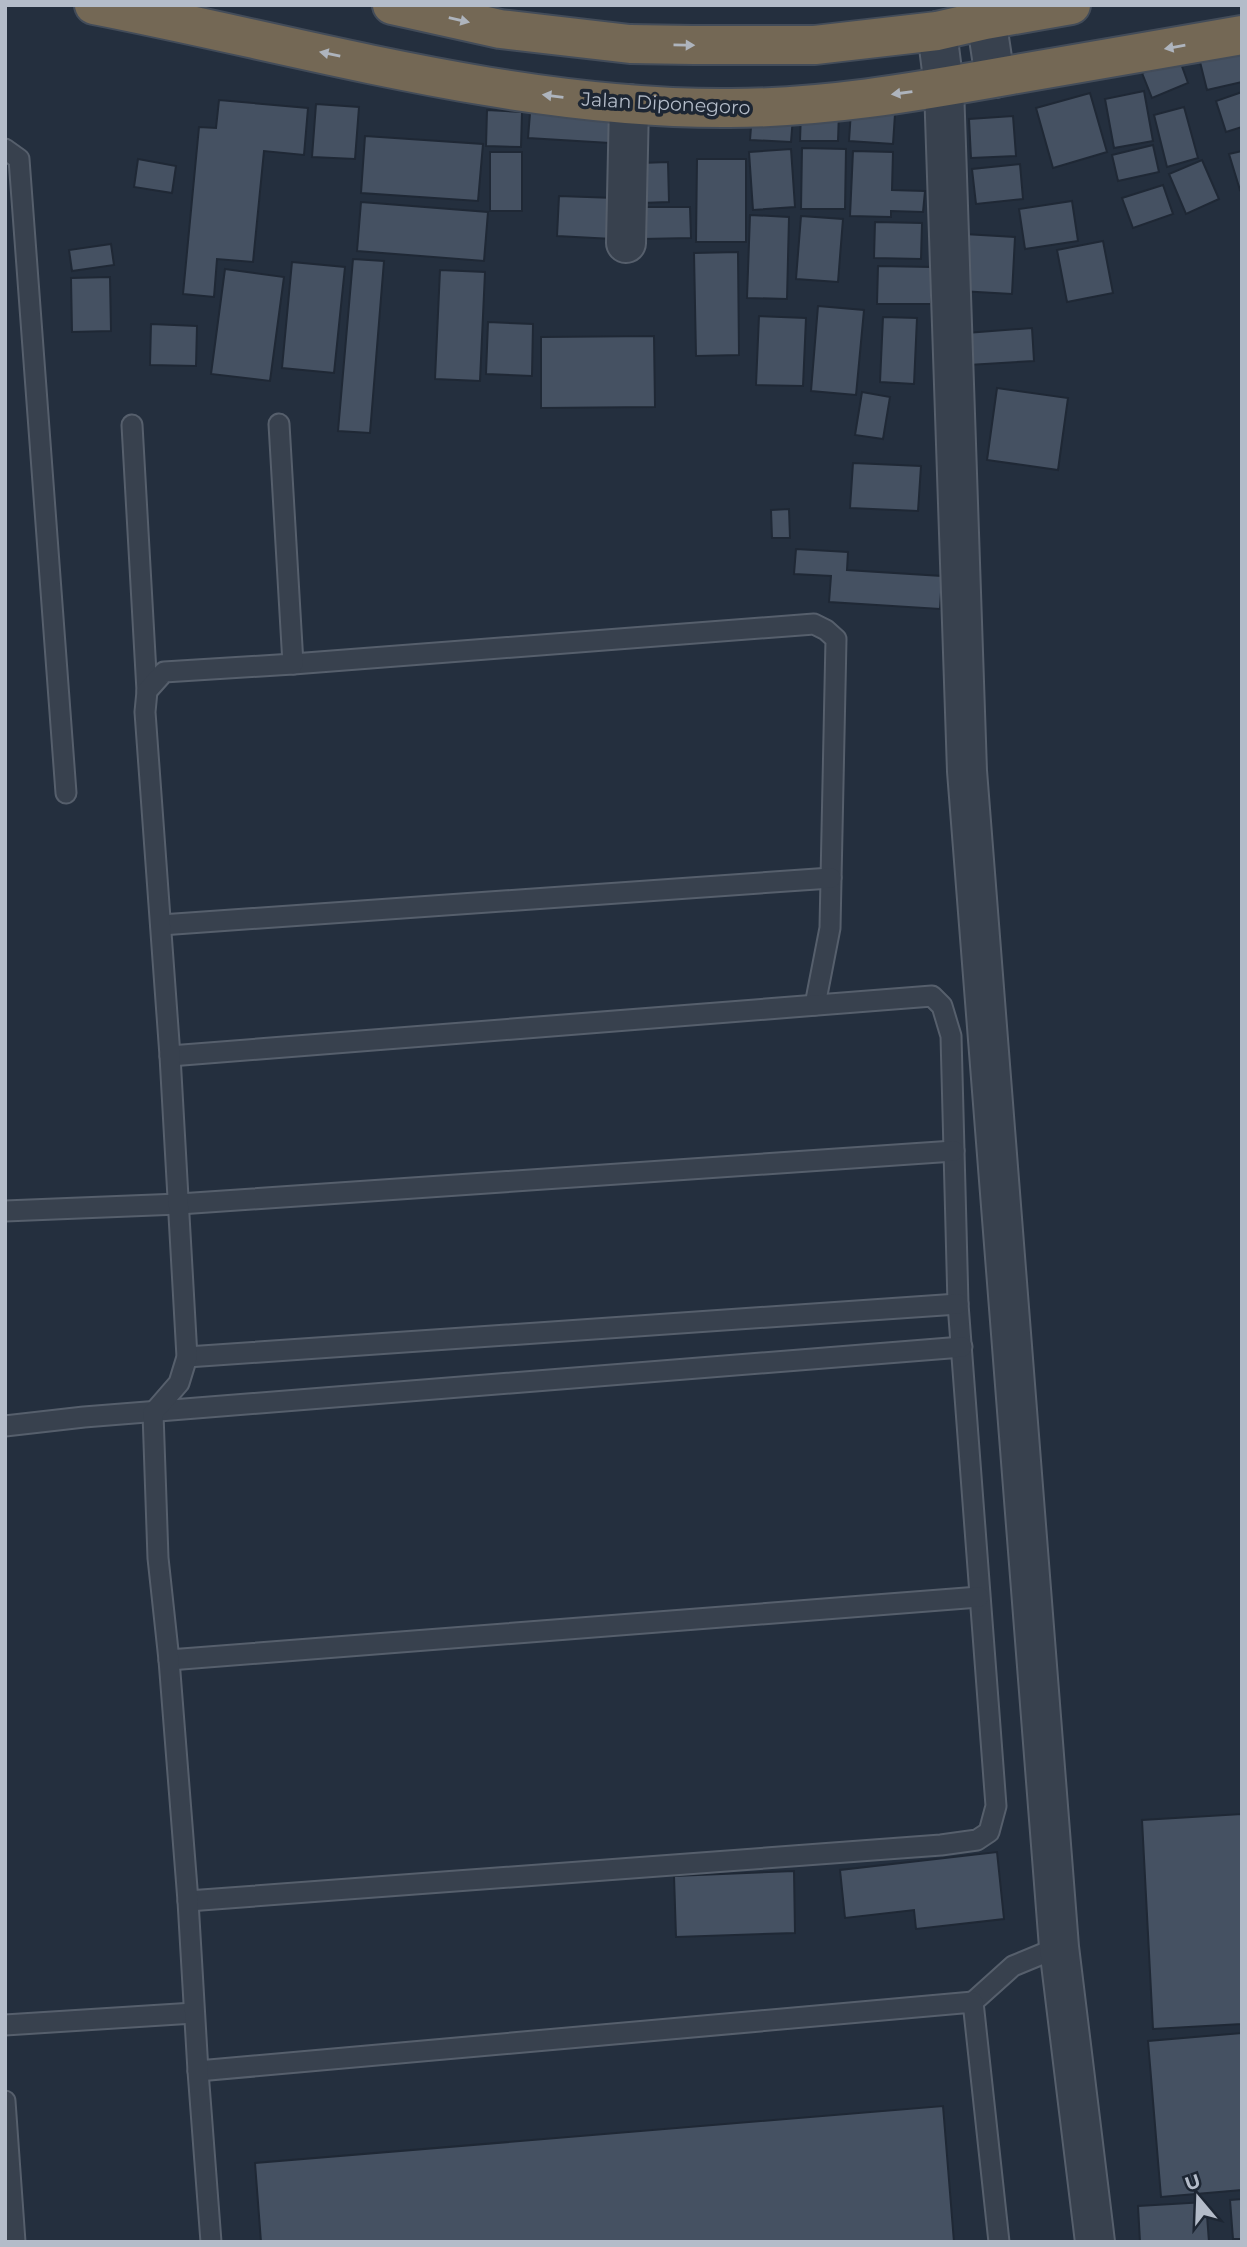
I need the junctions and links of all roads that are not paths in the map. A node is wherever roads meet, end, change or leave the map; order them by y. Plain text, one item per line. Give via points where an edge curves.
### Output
1 (94, 5) edge
2 (392, 5) edge
3 (1071, 5) edge
4 (984, 13) edge
5 (937, 32) junction
6 (1242, 35) edge
7 (995, 78) junction
8 (944, 87) junction
9 (629, 104) junction
10 (5, 149) edge
11 (626, 243) dead end
12 (279, 424) dead end
13 (132, 425) dead end
14 (293, 664) junction
15 (147, 691) junction
16 (66, 793) dead end
17 (831, 878) junction
18 (161, 925) junction
19 (815, 1005) junction
20 (170, 1056) junction
21 (954, 1151) junction
22 (179, 1204) junction
23 (5, 1211) edge
24 (958, 1304) junction
25 (962, 1347) junction
26 (187, 1357) junction
27 (153, 1412) junction
28 (8, 1421) edge
29 (979, 1597) junction
30 (169, 1660) junction
31 (188, 1901) junction
32 (1059, 1947) junction
33 (973, 2002) junction
34 (194, 2013) junction
35 (5, 2025) edge
36 (198, 2071) junction
37 (5, 2101) edge
38 (15, 2242) edge
39 (211, 2242) edge
40 (999, 2242) edge
41 (1095, 2242) edge

9 -> 1 highway, Jalan Diponegoro via 450,81
2 -> 5 highway via 500,29 630,44 815,45
3 - 4 highway
4 - 5 highway
4 - 7 street
5 - 8 street
6 -> 7 highway, Jalan Diponegoro
7 - 8 highway, Jalan Diponegoro
8 -> 9 highway, Jalan Diponegoro via 786,107
8 - 32 street via 967,771
9 - 11 street
10 - 16 lane via 19,159
12 - 14 lane
13 - 15 lane
14 - 15 lane via 164,673
14 - 17 lane via 814,624 836,639
15 - 18 lane
17 - 18 lane
17 - 19 lane via 830,928
18 - 20 lane
19 - 20 lane
19 - 21 lane via 932,996 942,1006 951,1036
20 - 22 lane
21 - 22 lane
21 - 24 lane
22 - 23 lane
22 - 26 lane
24 - 25 lane
24 - 26 lane
25 - 27 lane
25 - 29 lane
26 - 27 lane via 179,1383
27 - 28 lane
27 - 30 lane via 158,1558
29 - 30 lane
29 - 31 lane via 996,1806 989,1832 977,1840
30 - 31 lane
31 - 34 lane
32 - 33 lane via 1013,1966
32 - 41 street
33 - 36 lane
33 - 40 lane
34 - 35 lane
34 - 36 lane
36 - 39 lane
37 - 38 lane

